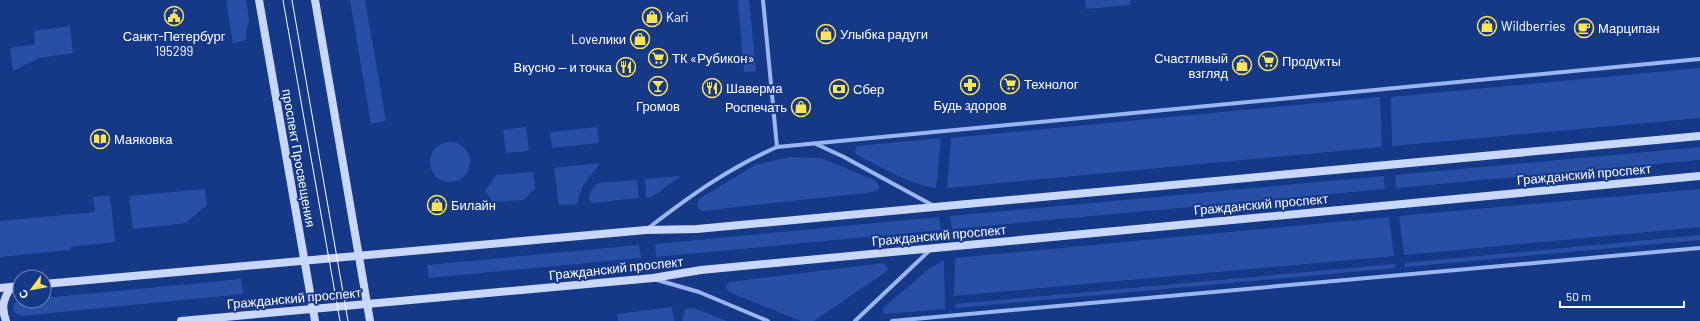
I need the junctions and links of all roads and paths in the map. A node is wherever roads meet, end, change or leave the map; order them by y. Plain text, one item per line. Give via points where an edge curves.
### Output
1 (260, 0) edge
2 (315, 0) edge
3 (763, 0) edge
4 (1700, 59) edge
5 (1700, 136) edge
6 (816, 144) junction
7 (777, 147) junction
8 (1700, 176) edge
9 (934, 206) junction
10 (646, 230) junction
11 (932, 248) junction
12 (1700, 248) edge
13 (358, 255) junction
14 (304, 260) junction
15 (653, 278) junction
16 (52, 283) edge
17 (11, 287) joint
18 (0, 288) edge
19 (366, 304) junction
20 (313, 309) junction
21 (6, 321) edge
22 (180, 321) edge
23 (315, 321) edge
24 (370, 321) edge
25 (768, 321) edge
26 (855, 321) edge
27 (892, 321) edge

1 - 14 main road, проспект Просвещения
2 - 13 main road
3 - 7 street
4 - 6 street
5 - 9 main road, Гражданский проспект
6 - 7 street
6 - 9 street
7 - 10 street via 745,161 694,193
8 - 11 main road, Гражданский проспект
9 - 10 main road, Гражданский проспект via 697,229
10 - 13 main road, Гражданский проспект
11 - 15 main road, Гражданский проспект via 700,270
11 - 26 street
12 - 27 street
13 - 14 main road, Гражданский проспект
13 - 19 main road
14 - 16 main road, Гражданский проспект
14 - 20 main road, проспект Просвещения
15 - 19 main road, Гражданский проспект
15 - 25 street via 699,292
17 - 18 main road
17 - 21 main road via 4,298 3,313
19 - 20 main road, Гражданский проспект
19 - 24 main road
20 - 22 main road, Гражданский проспект
20 - 23 main road, проспект Просвещения

